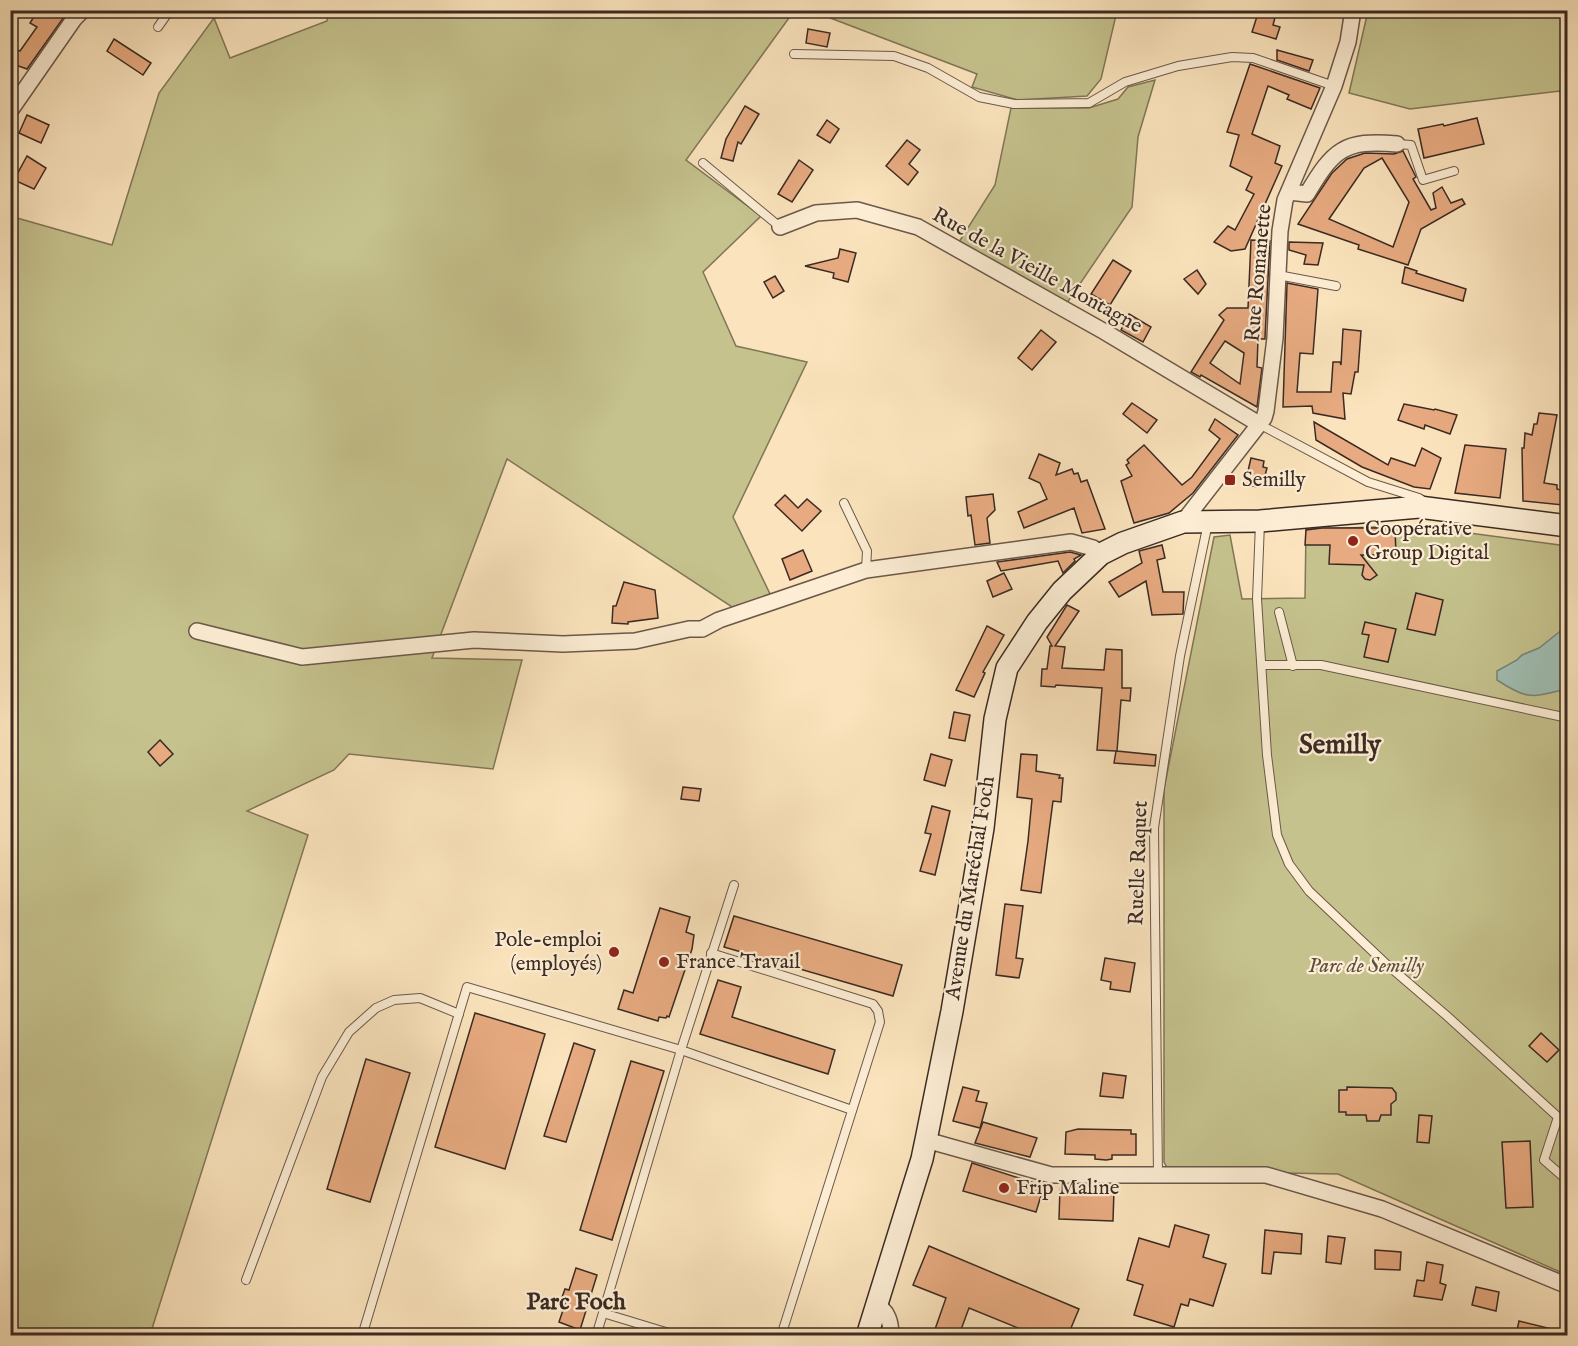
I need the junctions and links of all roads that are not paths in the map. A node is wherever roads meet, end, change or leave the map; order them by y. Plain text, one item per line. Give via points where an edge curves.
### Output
1 (83, 10) edge
2 (170, 10) edge
3 (1353, 10) edge
4 (158, 27) dead end
5 (794, 54) dead end
6 (1334, 86) junction
7 (10, 111) edge
8 (1397, 144) joint
9 (703, 163) dead end
10 (1454, 171) dead end
11 (1289, 192) junction
12 (780, 227) joint
13 (1278, 275) junction
14 (1336, 286) dead end
15 (1259, 424) junction
16 (844, 503) dead end
17 (1436, 509) junction
18 (1260, 521) junction
19 (1183, 522) junction
20 (1208, 522) junction
21 (1568, 526) edge
22 (1101, 554) junction
23 (866, 570) junction
24 (1279, 612) dead end
25 (197, 631) dead end
26 (1262, 665) junction
27 (1293, 666) junction
28 (1568, 718) edge
29 (734, 885) dead end
30 (711, 953) junction
31 (459, 1014) junction
32 (681, 1050) junction
33 (852, 1110) junction
34 (926, 1140) junction
35 (1158, 1175) junction
36 (1568, 1181) edge
37 (246, 1280) dead end
38 (1568, 1286) edge
39 (876, 1306) junction
40 (603, 1313) junction
41 (362, 1335) edge
42 (596, 1335) edge
43 (679, 1335) edge
44 (781, 1335) edge
45 (867, 1335) edge
46 (891, 1335) edge

1 - 7 street
2 - 4 lane
3 - 6 street, Rue Romanette
5 - 6 lane via 894,56 928,68 980,97 1014,104 1089,103 1125,82 1178,66 1232,57 1253,58
6 - 11 street, Rue Romanette
8 - 10 lane via 1411,145 1423,180
8 - 11 street via 1373,142 1345,147 1330,158 1307,194
9 - 12 lane
11 - 13 street, Rue Romanette via 1280,231
12 - 15 street, Rue de la Vieille Montagne via 816,213 857,210 918,227
13 - 14 lane
13 - 15 street, Rue Romanette via 1269,401
15 - 17 lane via 1368,482 1419,498
15 - 19 street, Rue Romanette
16 - 23 lane via 867,550
17 - 18 main road, Avenue du Maréchal Foch via 1419,507
17 - 21 main road, Avenue du Maréchal Foch
18 - 20 main road, Avenue du Maréchal Foch
18 - 26 lane via 1257,599
19 - 20 main road, Avenue du Maréchal Foch
19 - 22 main road, Avenue du Maréchal Foch
20 - 35 lane, Ruelle Raquet via 1180,656 1154,828
22 - 23 street via 1071,542
22 - 34 main road, Avenue du Maréchal Foch via 1056,598 1007,668 995,719 983,828 952,1011
23 - 25 street via 718,620 702,629 635,641 563,644 474,640 302,657
24 - 27 lane
26 - 27 lane
26 - 36 lane via 1277,835 1288,864 1309,891 1384,962 1558,1117 1544,1160
27 - 28 lane via 1321,665
29 - 30 lane
30 - 32 lane
30 - 33 lane via 873,1004 880,1022
31 - 32 lane via 468,987
31 - 37 lane via 420,998 394,1000 376,1008 349,1032 322,1077
31 - 41 lane
32 - 33 lane
32 - 40 lane
33 - 44 lane
34 - 35 street via 1051,1175
34 - 39 main road, Avenue du Maréchal Foch
35 - 38 street via 1266,1175 1382,1209
39 - 45 main road, Avenue du Maréchal Foch
39 - 46 street via 886,1311
40 - 42 lane
40 - 43 lane

